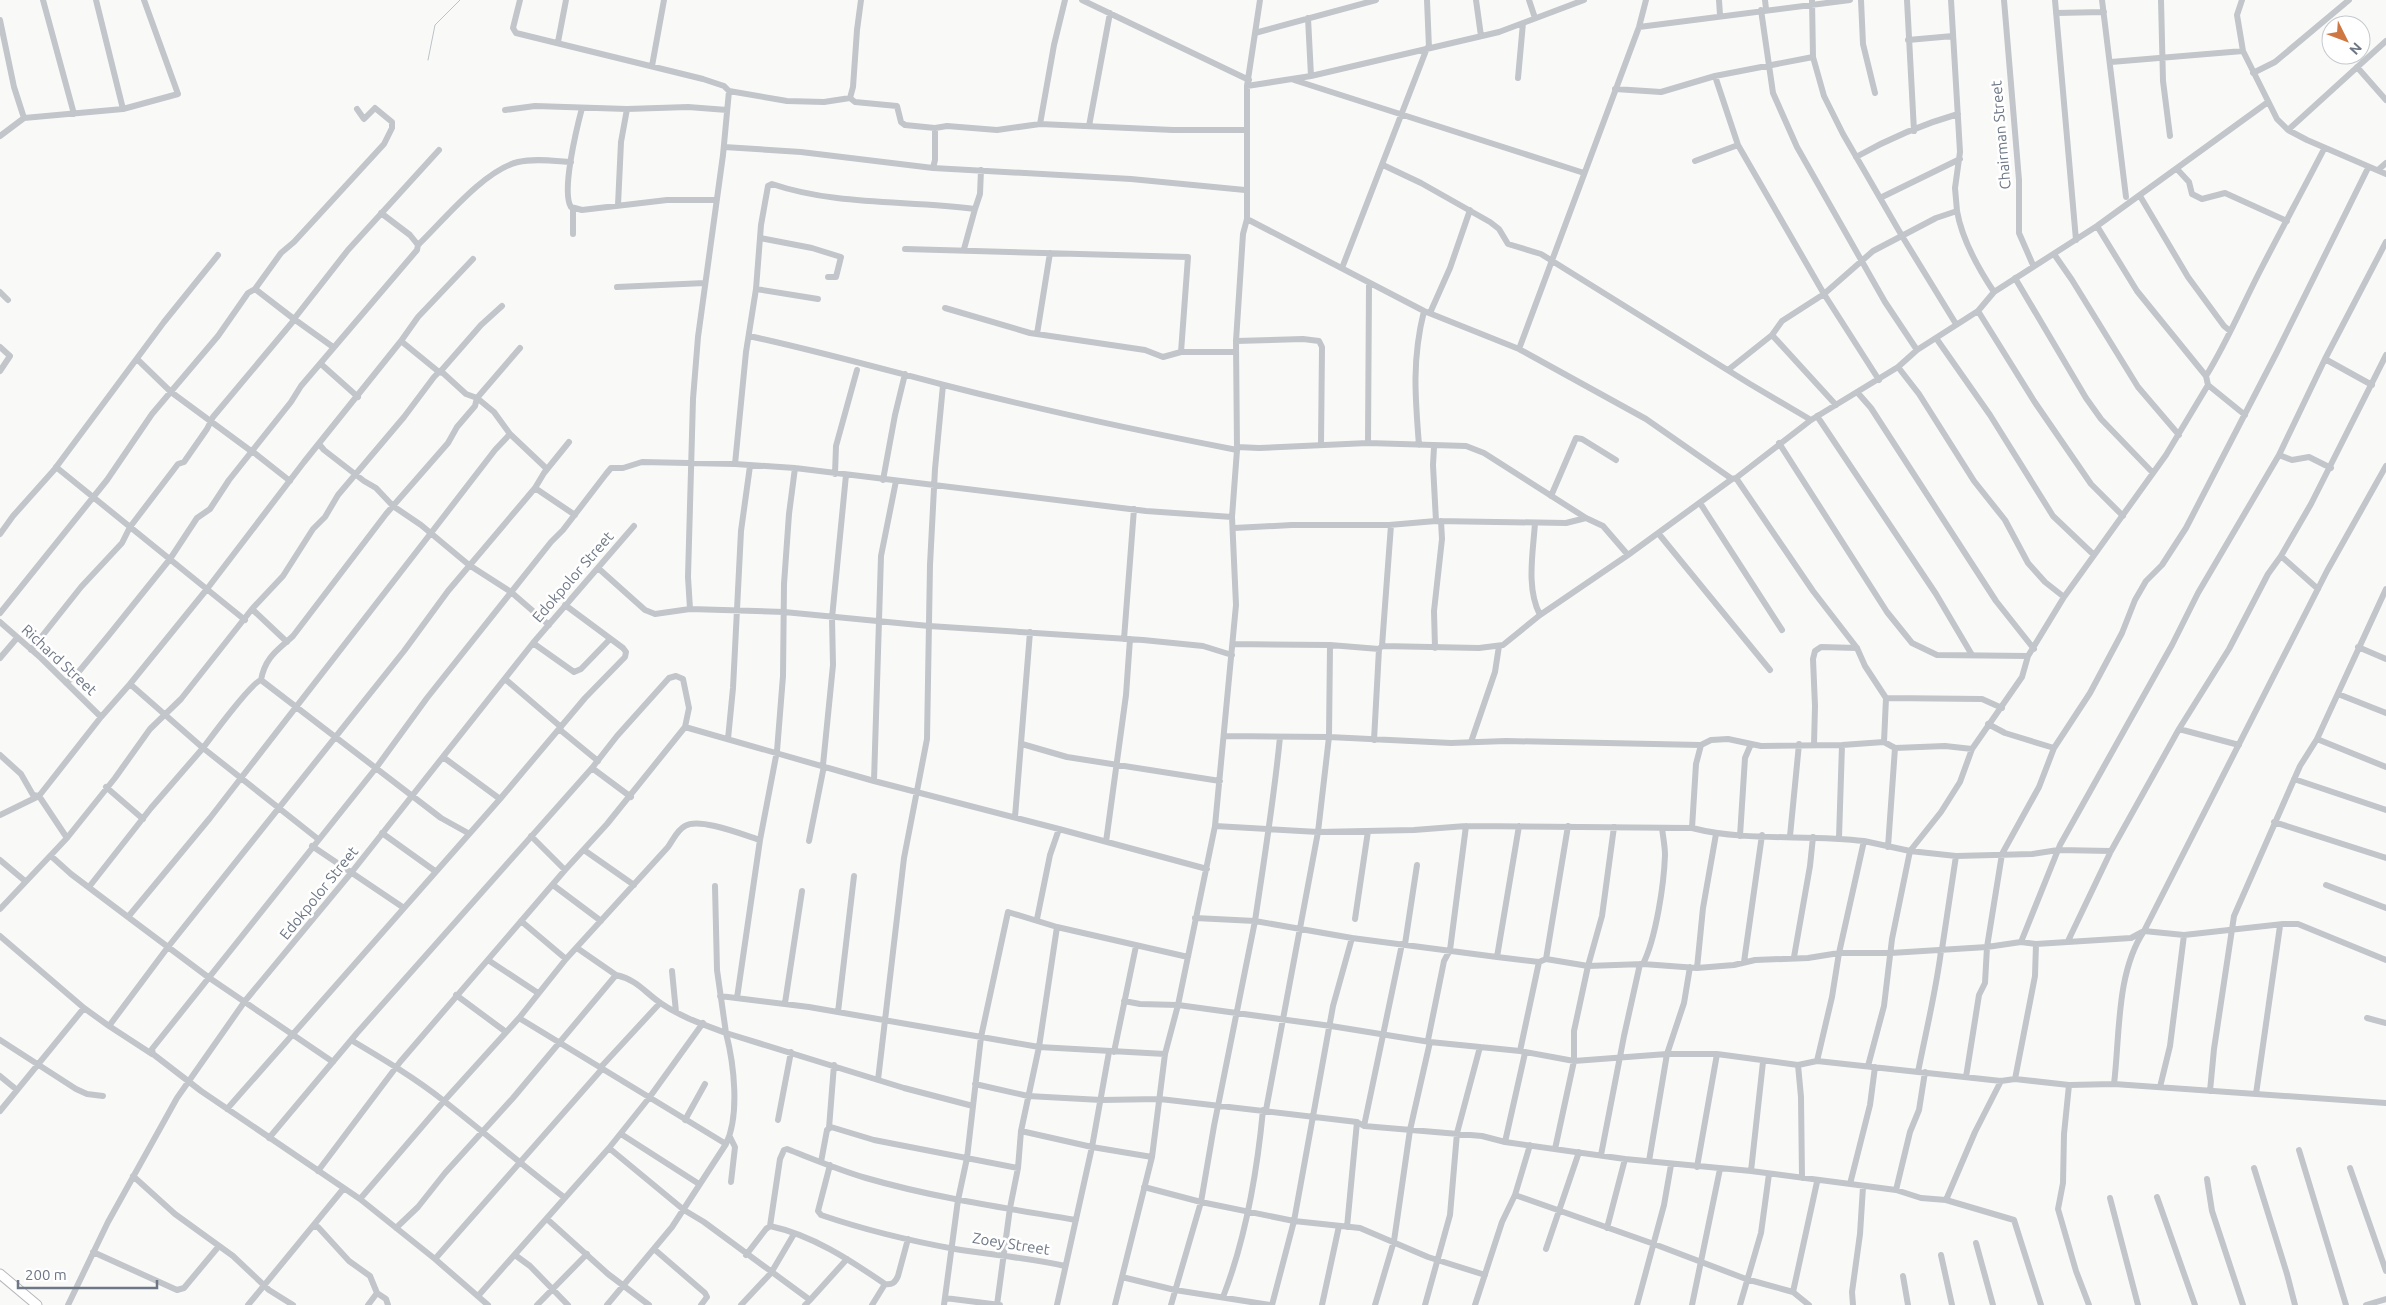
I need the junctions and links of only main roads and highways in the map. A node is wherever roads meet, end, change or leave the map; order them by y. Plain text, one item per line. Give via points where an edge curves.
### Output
1 (0, 1274) edge
2 (36, 1305) edge

1 - 2 highway

